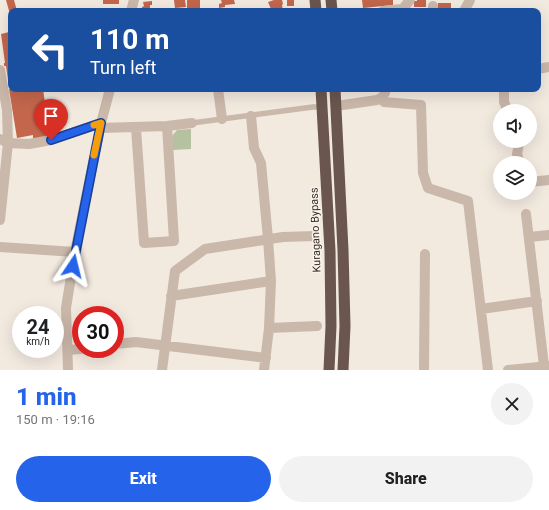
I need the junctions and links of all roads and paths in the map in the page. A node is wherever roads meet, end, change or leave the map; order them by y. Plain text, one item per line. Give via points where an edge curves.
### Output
1 (410, 0) edge
2 (403, 8) edge
3 (0, 70) edge
4 (109, 92) edge
5 (218, 92) edge
6 (321, 92) edge
7 (336, 92) edge
8 (504, 92) edge
9 (384, 94) edge
10 (505, 104) edge
11 (336, 106) junction
12 (322, 107) junction
13 (251, 116) junction
14 (222, 119) junction
15 (192, 123) joint
16 (100, 125) junction
17 (167, 126) junction
18 (136, 128) junction
19 (4, 141) edge
20 (549, 180) edge
21 (537, 181) edge
22 (526, 214) dead end
23 (0, 220) edge
24 (549, 235) edge
25 (315, 236) dead end
26 (529, 238) junction
27 (268, 239) junction
28 (0, 247) edge
29 (75, 252) junction
30 (425, 254) dead end
31 (271, 281) junction
32 (171, 296) junction
33 (537, 301) junction
34 (481, 309) junction
35 (317, 326) dead end
36 (269, 328) junction
37 (124, 343) edge
38 (165, 345) junction
39 (68, 350) junction
40 (72, 350) edge
41 (266, 358) junction
42 (547, 366) edge
43 (68, 370) edge
44 (162, 370) edge
45 (264, 370) edge
46 (329, 370) edge
47 (343, 370) edge
48 (424, 370) edge
49 (488, 370) edge
50 (508, 370) edge

1 - 2 street
3 - 19 street via 7,110
4 - 16 street
5 - 14 street
6 - 12 highway, Kuragano Bypass
7 - 11 highway
8 - 10 street
9 - 11 street via 377,100
9 - 34 street via 384,102 421,105 423,172 428,188 468,201
11 - 47 highway via 343,250
12 - 13 lane
12 - 46 highway, Kuragano Bypass via 330,251
13 - 14 lane
13 - 27 street via 254,148 261,163
14 - 15 lane
15 - 17 street
16 - 18 street
16 - 19 street via 29,144
16 - 29 street
17 - 18 street
17 - 18 street via 174,241 144,243
19 - 23 street
20 - 21 street
22 - 26 street
24 - 26 street
25 - 27 street
26 - 33 street
27 - 31 street
27 - 32 street via 205,249 175,271
28 - 29 street
29 - 39 street via 66,308
30 - 48 street
31 - 32 street
31 - 36 street
32 - 38 street
33 - 34 street
33 - 42 street
34 - 49 street
35 - 36 street
36 - 41 street
37 - 38 street
38 - 41 street
38 - 44 street
39 - 40 street
39 - 43 street
41 - 45 street
42 - 50 street

